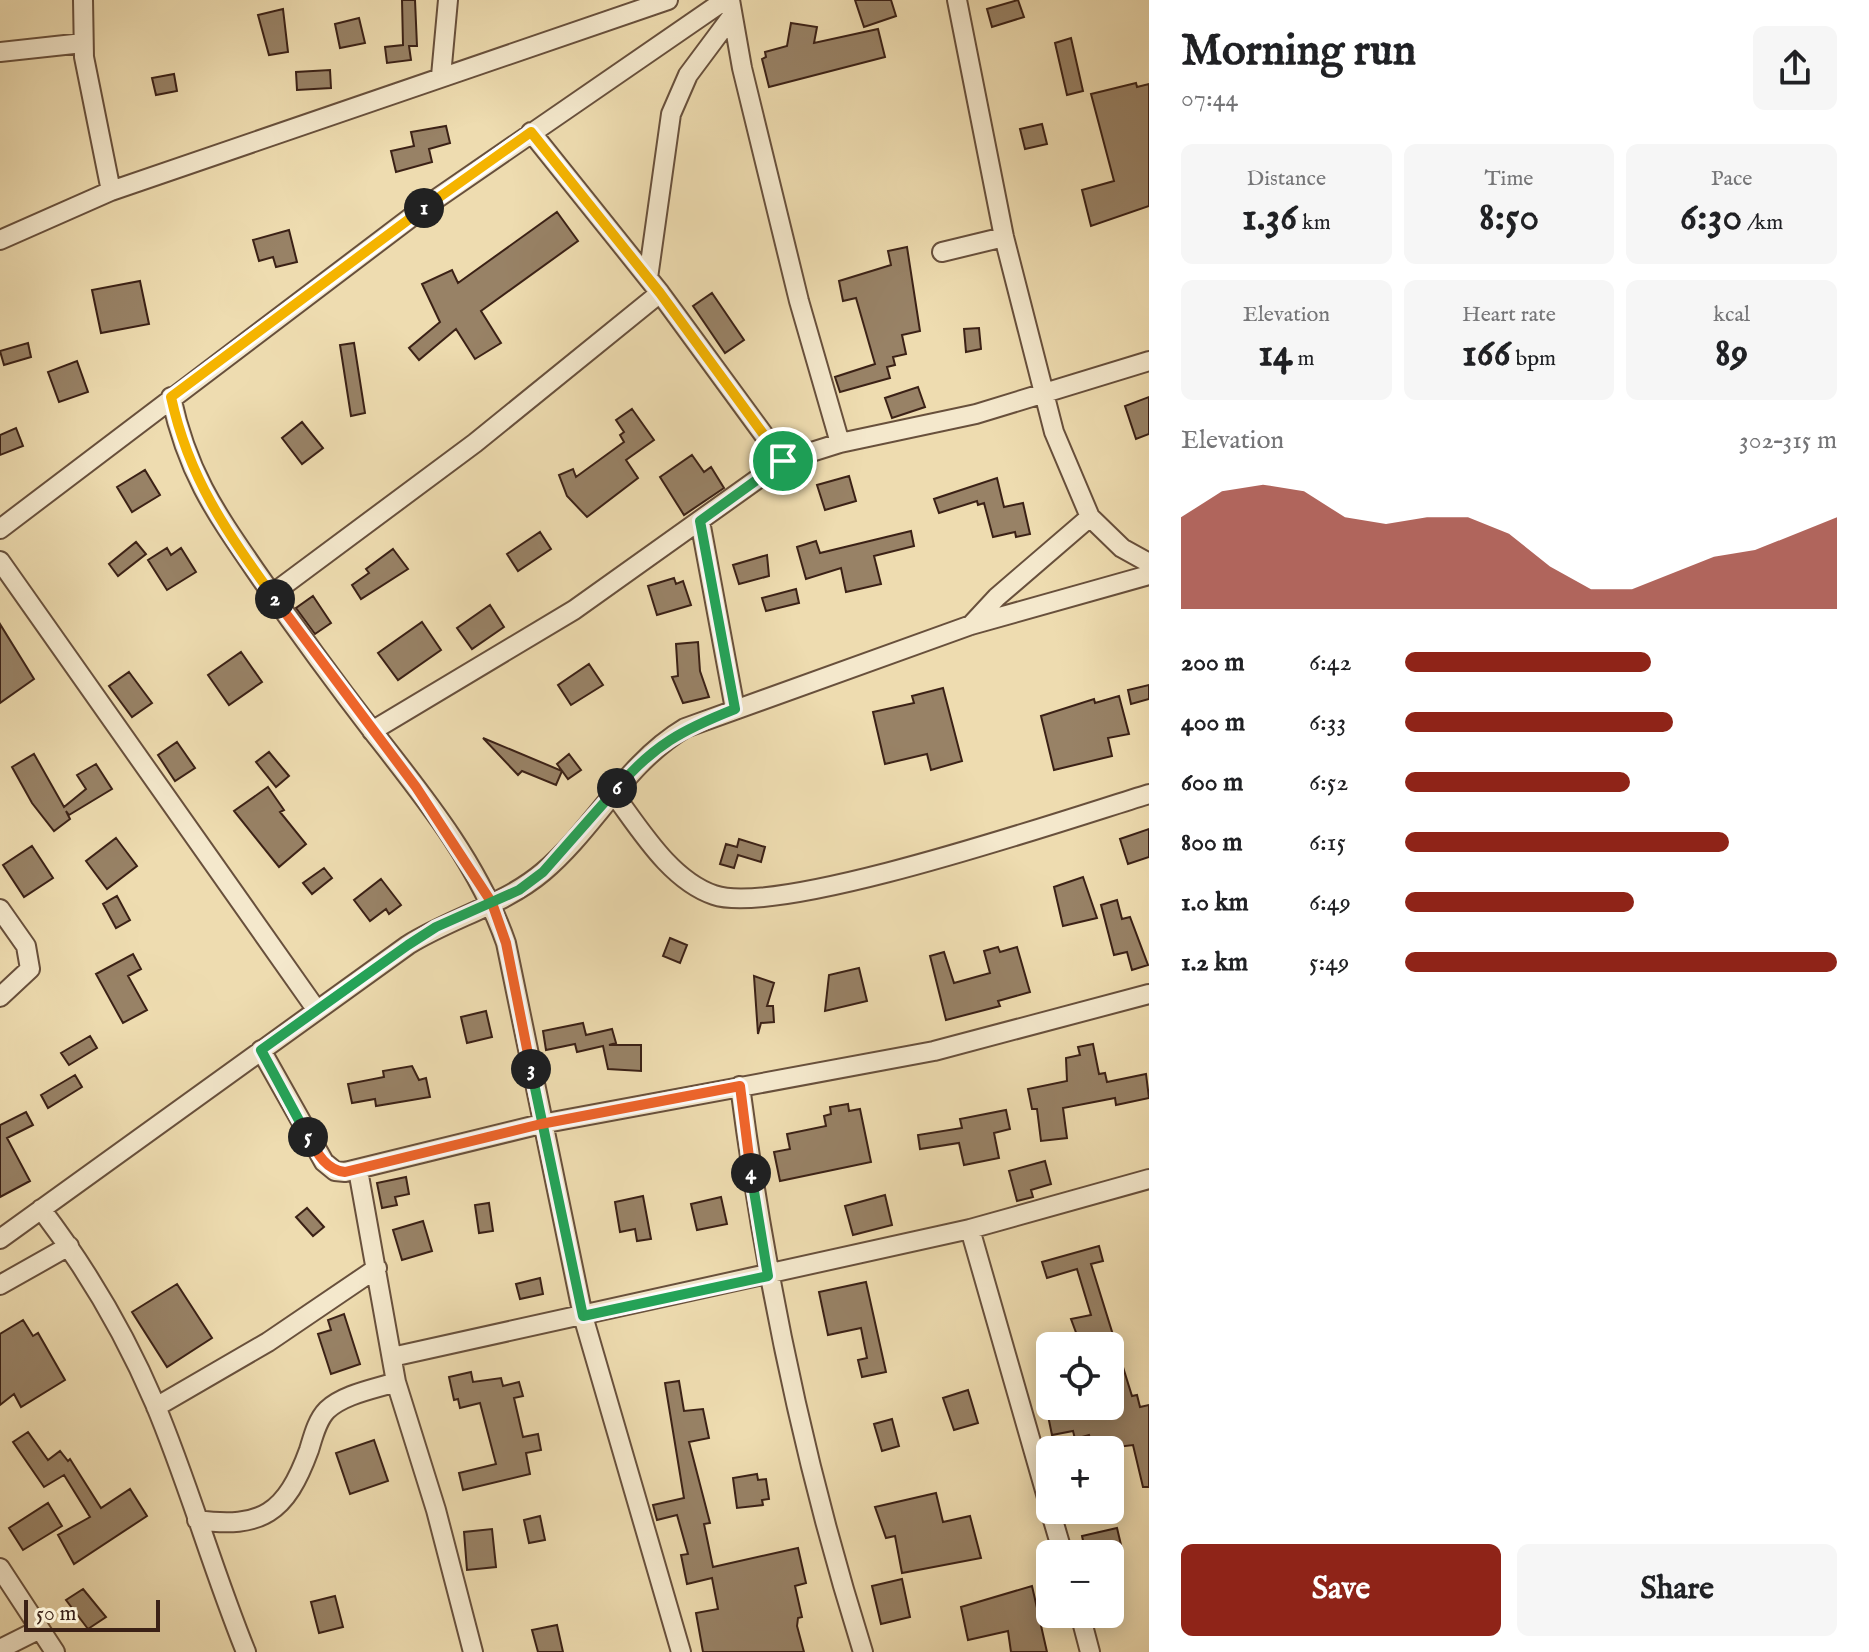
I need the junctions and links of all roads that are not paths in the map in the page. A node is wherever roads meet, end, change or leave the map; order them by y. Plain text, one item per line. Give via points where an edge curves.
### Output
1 (83, 0) edge
2 (448, 0) edge
3 (668, 0) edge
4 (957, 0) edge
5 (729, 5) edge
6 (83, 43) junction
7 (0, 52) edge
8 (441, 76) junction
9 (531, 132) junction
10 (111, 191) junction
11 (1004, 237) junction
12 (0, 240) edge
13 (942, 252) dead end
14 (654, 285) junction
15 (1149, 361) edge
16 (1044, 395) junction
17 (171, 397) junction
18 (840, 443) junction
19 (783, 461) junction
20 (1090, 517) junction
21 (700, 521) junction
22 (0, 529) edge
23 (0, 561) edge
24 (1149, 563) edge
25 (1149, 575) edge
26 (272, 594) junction
27 (971, 625) junction
28 (735, 709) junction
29 (372, 731) junction
30 (613, 793) junction
31 (1149, 794) edge
32 (492, 903) junction
33 (0, 909) edge
34 (1149, 994) edge
35 (0, 997) edge
36 (316, 1009) junction
37 (261, 1050) junction
38 (740, 1086) junction
39 (541, 1124) junction
40 (358, 1170) junction
41 (1149, 1179) edge
42 (41, 1209) junction
43 (970, 1229) junction
44 (0, 1239) edge
45 (69, 1246) junction
46 (377, 1268) junction
47 (768, 1276) junction
48 (0, 1285) edge
49 (583, 1316) junction
50 (392, 1357) junction
51 (396, 1382) junction
52 (156, 1407) junction
53 (1036, 1460) edge
54 (197, 1520) junction
55 (0, 1568) edge
56 (1084, 1628) edge
57 (40, 1629) junction
58 (0, 1649) edge
59 (55, 1652) edge
60 (246, 1652) edge
61 (473, 1652) edge
62 (681, 1652) edge
63 (863, 1652) edge
64 (1090, 1652) edge

1 - 6 street
2 - 8 street
3 - 8 street
4 - 11 street
5 - 9 street
5 - 14 street via 671,114
5 - 18 street via 799,301
6 - 7 street
6 - 10 street
8 - 10 street
9 - 14 street
9 - 17 street
10 - 12 street
11 - 13 street
11 - 16 street
14 - 19 street
14 - 26 street via 475,443
15 - 16 street
16 - 18 street
16 - 20 street via 1069,474
17 - 22 street
17 - 26 street via 202,493
18 - 19 street
19 - 21 street
20 - 24 street via 1122,548
20 - 27 street
21 - 28 street
21 - 29 street via 574,610
23 - 36 street
25 - 27 street
26 - 29 street
27 - 28 street
28 - 30 street via 663,742
29 - 32 street via 416,787
30 - 31 street via 675,869 699,889 739,901 884,872
30 - 32 street via 543,872
32 - 36 street via 436,927
32 - 39 street via 513,972
33 - 35 street via 30,959 30,969
34 - 38 street via 934,1051
36 - 37 street
37 - 40 street via 324,1162 335,1171
37 - 42 street
38 - 39 street
38 - 47 street
39 - 40 street
39 - 49 street
40 - 46 street
41 - 43 street
42 - 44 street
42 - 45 street
43 - 47 street
43 - 53 street
45 - 48 street
45 - 52 street
46 - 50 street
46 - 52 street via 268,1342
47 - 49 street
47 - 63 street
49 - 50 street
49 - 62 street
50 - 51 street
51 - 54 street via 328,1410 300,1474 269,1511 233,1525
51 - 61 street
52 - 54 street
54 - 60 street
55 - 57 street
56 - 64 street
57 - 58 street
57 - 59 street

